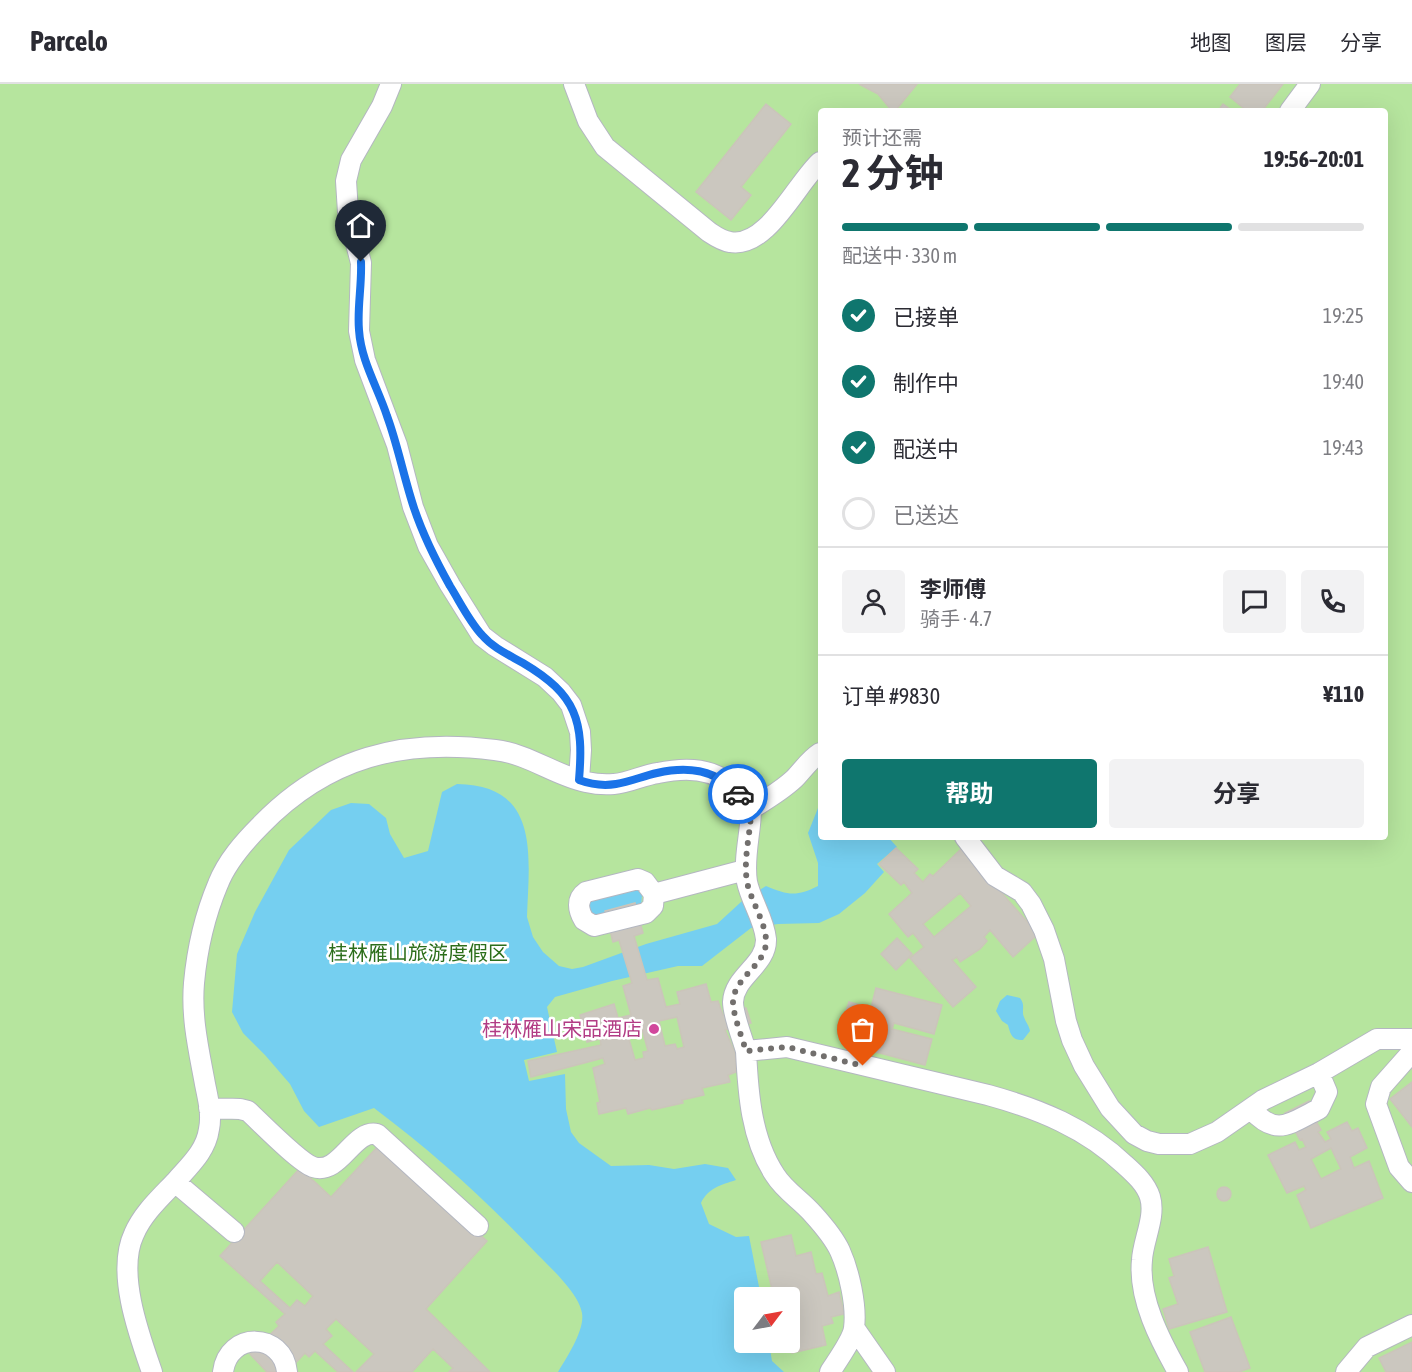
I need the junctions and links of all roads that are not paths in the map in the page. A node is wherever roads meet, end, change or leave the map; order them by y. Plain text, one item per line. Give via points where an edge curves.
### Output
1 (392, 84) edge
2 (574, 84) edge
3 (1310, 84) edge
4 (1292, 108) edge
5 (818, 164) edge
6 (818, 754) edge
7 (579, 780) junction
8 (751, 809) junction
9 (967, 840) edge
10 (746, 870) junction
11 (654, 894) dead end
12 (1412, 1039) edge
13 (746, 1051) junction
14 (1412, 1052) edge
15 (1319, 1073) junction
16 (209, 1108) junction
17 (1251, 1109) junction
18 (1134, 1134) junction
19 (1117, 1157) junction
20 (175, 1182) junction
21 (1412, 1182) edge
22 (478, 1226) dead end
23 (234, 1232) dead end
24 (1412, 1325) edge
25 (855, 1329) junction
26 (152, 1372) edge
27 (223, 1372) edge
28 (287, 1372) edge
29 (830, 1372) edge
30 (885, 1372) edge
31 (1178, 1372) edge
32 (1346, 1372) edge

1 - 7 lane via 351,160 346,181 348,212 361,262 359,331 365,360 394,436 428,546 482,636 545,677 571,705 580,732
2 - 5 lane via 588,121 605,147 709,232 728,242 742,243 759,235
3 - 4 lane
6 - 8 lane via 788,784
7 - 8 lane via 616,784 658,772 699,770 727,782
7 - 16 lane via 524,756 497,750 426,746 361,759 300,790 271,814 244,842 218,882 199,950 194,1025
8 - 10 lane
9 - 18 lane via 995,876 1022,892 1035,911 1054,959 1072,1040 1104,1099
10 - 11 lane
10 - 13 lane via 766,937 760,960 735,990 733,1004
12 - 15 lane via 1377,1039
13 - 19 lane via 787,1047 1017,1103 1075,1127
13 - 25 lane via 747,1087 764,1154 775,1175 812,1212 840,1251 853,1294
14 - 21 lane via 1381,1087 1376,1104 1399,1167
15 - 17 lane
15 - 17 lane via 1326,1092 1319,1109 1282,1126 1261,1120
16 - 20 lane via 205,1146
16 - 22 lane via 240,1108 248,1112 314,1167 330,1166 365,1135 376,1134
17 - 18 lane via 1217,1132 1190,1144 1159,1144
18 - 19 lane
19 - 31 lane via 1150,1197 1141,1275 1152,1315
20 - 23 lane
20 - 26 lane via 145,1215 128,1256 136,1326
24 - 32 lane via 1367,1347
25 - 29 lane
25 - 30 lane
27 - 28 lane via 228,1356 236,1348 256,1341 277,1350 284,1358

